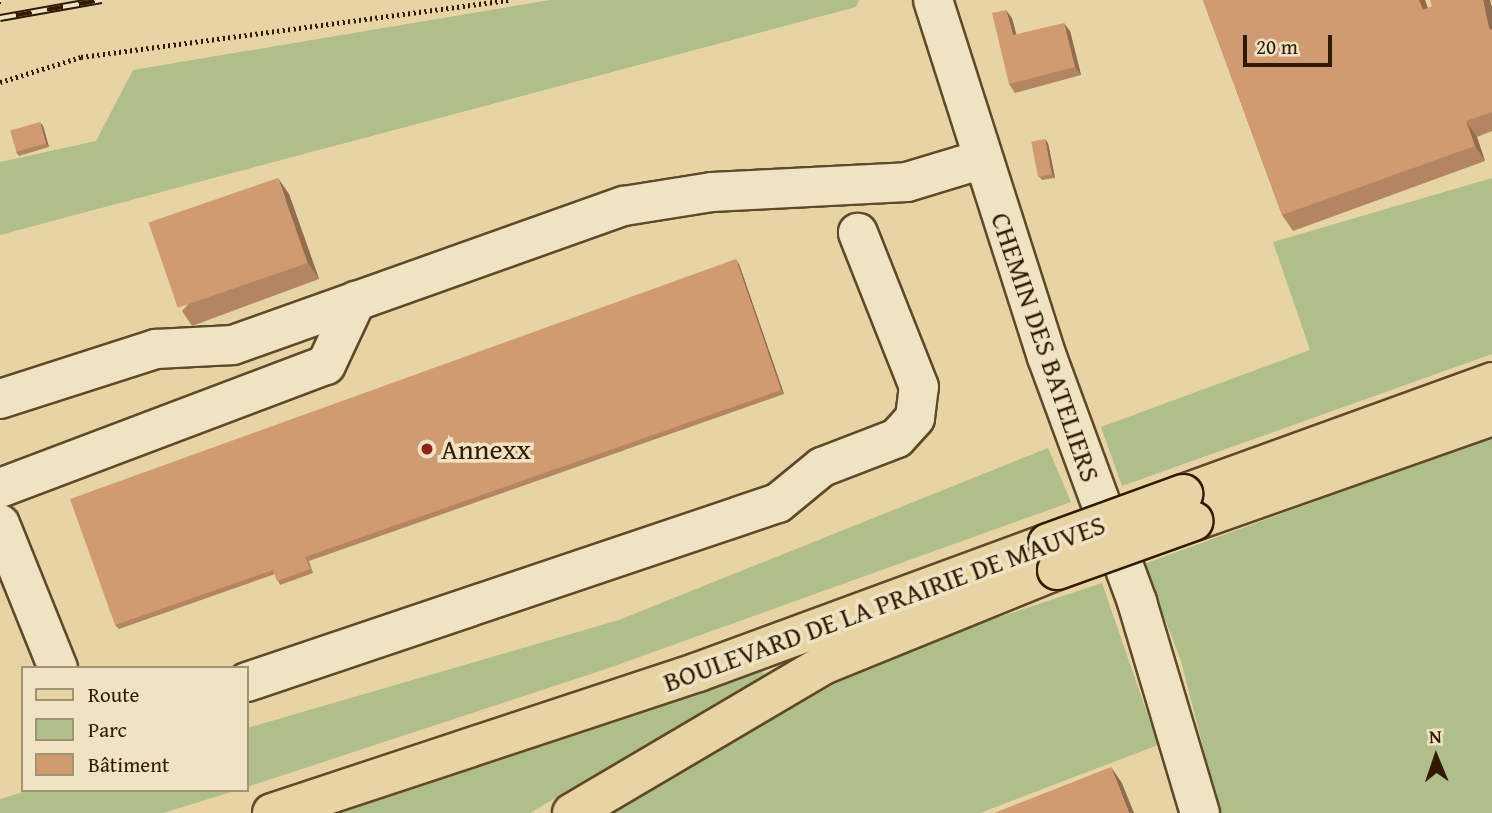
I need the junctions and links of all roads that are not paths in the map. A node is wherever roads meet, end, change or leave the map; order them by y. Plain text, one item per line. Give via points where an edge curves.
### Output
1 (933, 0) edge
2 (983, 159) junction
3 (858, 233) dead end
4 (356, 301) junction
5 (1492, 382) edge
6 (0, 398) edge
7 (1492, 415) edge
8 (0, 488) edge
9 (1188, 508) junction
10 (0, 524) edge
11 (1052, 556) junction
12 (57, 666) edge
13 (248, 682) edge
14 (272, 813) edge
15 (572, 813) edge
16 (1200, 813) edge

1 - 2 street, CHEMIN DES BATELIERS
2 - 4 street via 907,182 712,192 624,206
2 - 16 street, CHEMIN DES BATELIERS via 1137,602
3 - 13 street via 919,387 915,418 897,438 822,467 778,503
4 - 6 street via 233,345 156,349
4 - 8 street via 326,365
5 - 9 main road, BOULEVARD DE LA PRAIRIE DE MAUVES
7 - 9 main road, BOULEVARD DE LA PRAIRIE DE MAUVES
9 - 11 main road, BOULEVARD DE LA PRAIRIE DE MAUVES, bridge
10 - 12 street
11 - 14 main road, BOULEVARD DE LA PRAIRIE DE MAUVES
11 - 15 main road, BOULEVARD DE LA PRAIRIE DE MAUVES via 823,665

